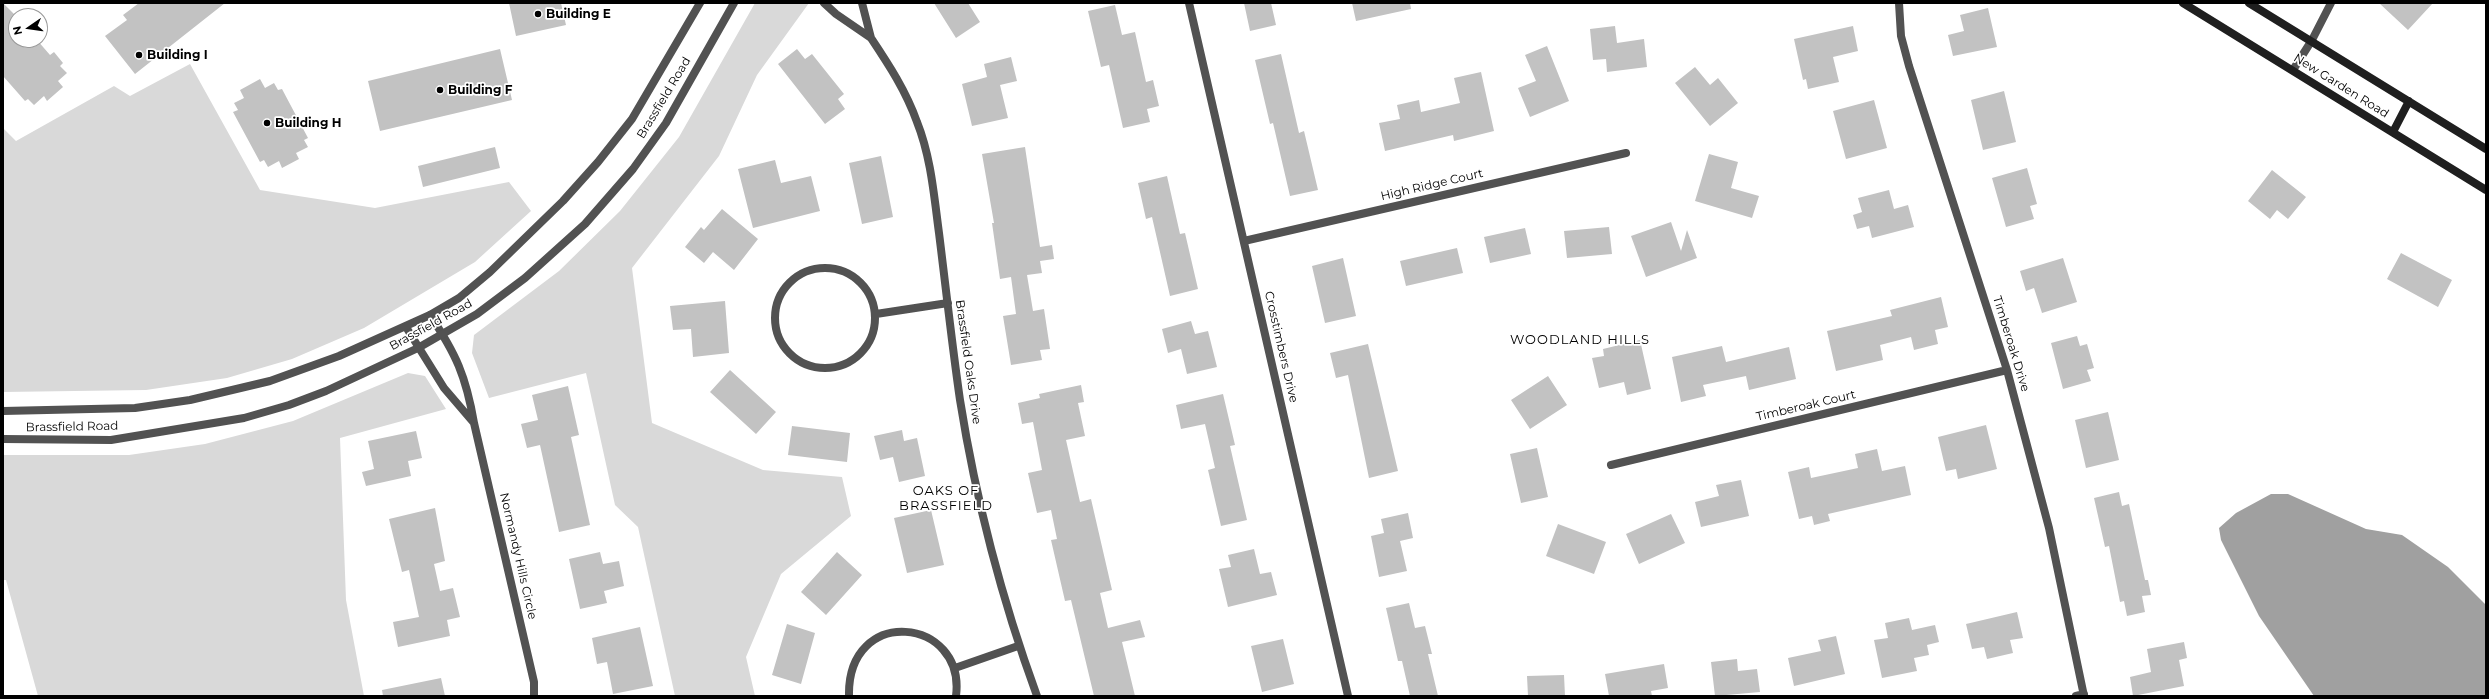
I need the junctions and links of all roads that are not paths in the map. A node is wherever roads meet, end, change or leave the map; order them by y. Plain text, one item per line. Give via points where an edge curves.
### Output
1 (700, 3) edge
2 (734, 3) edge
3 (824, 3) edge
4 (862, 3) edge
5 (1189, 3) edge
6 (1899, 3) edge
7 (2183, 3) edge
8 (2249, 3) edge
9 (2331, 3) edge
10 (871, 38) junction
11 (2312, 40) junction
12 (2293, 70) junction
13 (2409, 101) junction
14 (2393, 132) junction
15 (2486, 149) edge
16 (1626, 152) dead end
17 (2486, 190) edge
18 (1244, 240) junction
19 (948, 303) junction
20 (876, 314) junction
21 (430, 315) junction
22 (406, 327) junction
23 (442, 334) junction
24 (418, 348) junction
25 (2007, 370) junction
26 (3, 411) edge
27 (474, 423) junction
28 (3, 439) edge
29 (1611, 465) dead end
30 (1018, 646) junction
31 (955, 668) junction
32 (2082, 695) edge
33 (534, 696) edge
34 (849, 696) edge
35 (956, 696) edge
36 (1037, 696) edge
37 (1348, 696) edge

1 - 21 street, Brassfield Road via 632,119 598,162 563,201 490,272 459,298
2 - 23 street, Brassfield Road via 666,123 628,174 585,224 525,278 477,314
3 - 10 street, Brassfield Oaks Drive
4 - 10 street, Brassfield Oaks Drive
5 - 18 street, Crosstimbers Drive
6 - 25 street, Timberoak Drive via 1901,36 1909,66
7 - 12 main road, New Garden Road
8 - 11 main road, New Garden Road
9 - 11 street
10 - 19 street, Brassfield Oaks Drive via 900,82 918,122 934,192
11 - 12 street
11 - 13 main road, New Garden Road
12 - 14 main road, New Garden Road
13 - 14 main road
13 - 15 main road, New Garden Road
14 - 17 main road, New Garden Road
16 - 18 street, High Ridge Court
18 - 37 street, Crosstimbers Drive
19 - 20 street
19 - 30 street, Brassfield Oaks Drive via 960,400 975,481
20 - 20 street via 868,292 861,283 842,270 819,268 798,276 786,287 778,303 776,325 784,346 795,358 810,366 831,368 852,361 868,345 873,336
21 - 22 street, Brassfield Road
21 - 23 street, Normandy Hills Circle
22 - 24 street, Normandy Hills Circle
22 - 26 street, Brassfield Road via 339,356 270,381 190,400 135,408
23 - 24 street, Brassfield Road
23 - 27 street, Normandy Hills Circle via 456,356 468,388
24 - 27 street, Normandy Hills Circle via 444,388
24 - 28 street, Brassfield Road via 326,391 244,418 111,440
25 - 29 street, Timberoak Court
25 - 32 street, Timberoak Drive via 2049,528
27 - 33 street, Normandy Hills Circle via 534,682
30 - 31 street
30 - 36 street, Brassfield Oaks Drive
31 - 34 street via 946,652 927,637 916,632 898,631 881,636 865,646 854,660 849,678
31 - 35 street via 958,684

